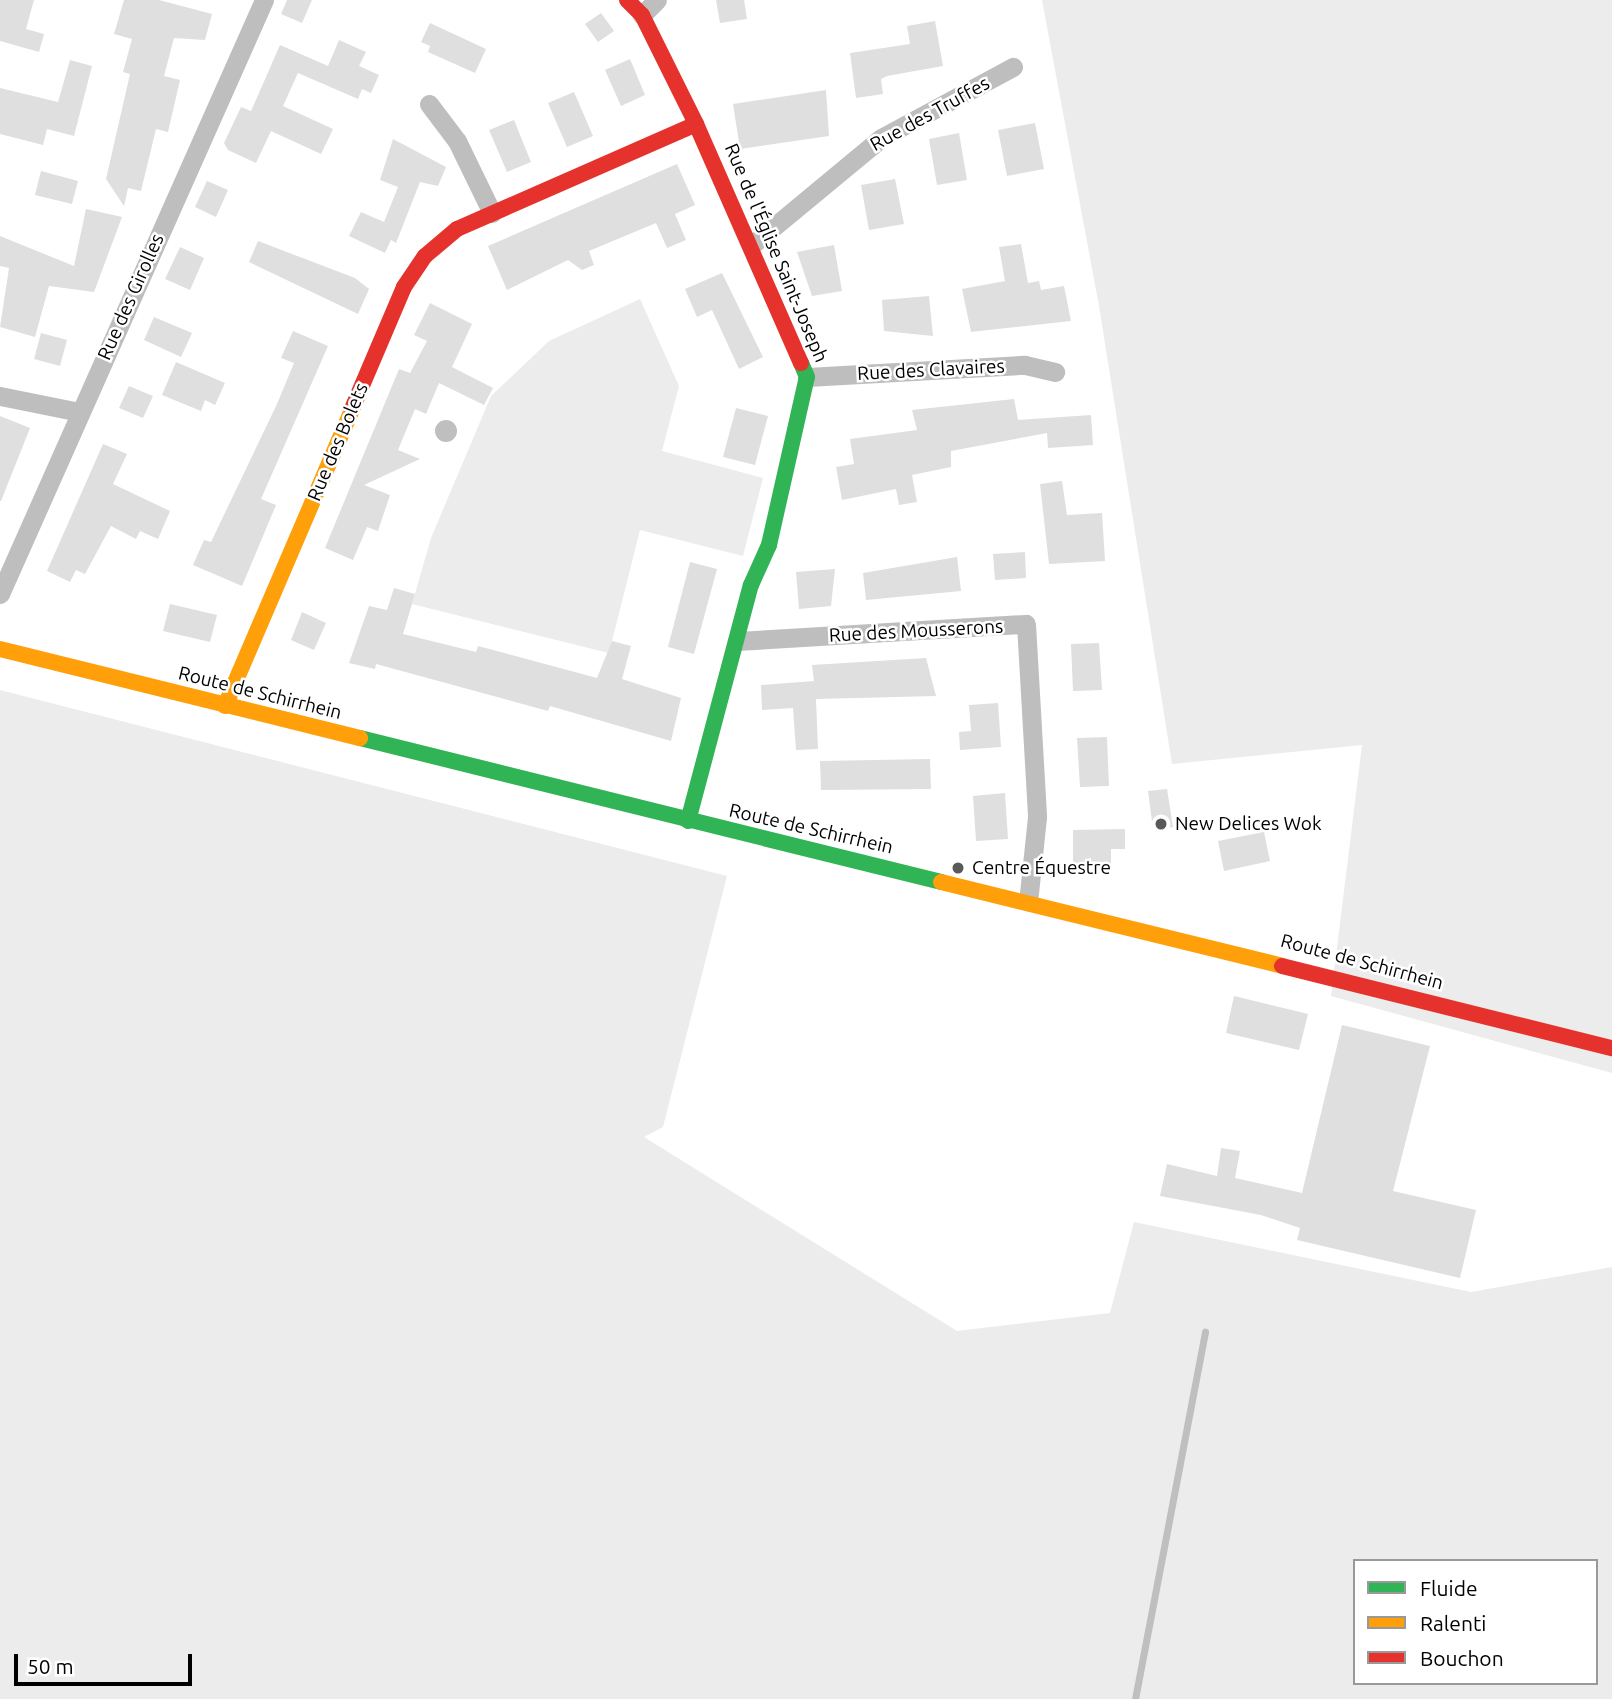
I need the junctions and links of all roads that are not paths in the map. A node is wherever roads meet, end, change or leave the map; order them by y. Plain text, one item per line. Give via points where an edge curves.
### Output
1 (264, 0) edge
2 (627, 0) edge
3 (657, 0) edge
4 (642, 15) junction
5 (1013, 67) dead end
6 (429, 104) dead end
7 (696, 124) junction
8 (492, 213) junction
9 (753, 244) junction
10 (1055, 372) dead end
11 (807, 377) junction
12 (0, 396) edge
13 (79, 412) junction
14 (0, 594) edge
15 (737, 641) junction
16 (0, 649) edge
17 (225, 706) junction
18 (688, 821) junction
19 (1028, 902) junction
20 (1612, 1048) edge

1 - 13 street, Rue des Girolles
2 - 4 street, Rue de l'Église Saint-Joseph
3 - 4 street
4 - 7 street, Rue de l'Église Saint-Joseph
5 - 9 street, Rue des Truffes via 881,138
6 - 8 street via 457,141
7 - 8 street, Rue des Bolets
7 - 9 street, Rue de l'Église Saint-Joseph
8 - 17 street, Rue des Bolets via 457,229 425,256 404,287
9 - 11 street, Rue de l'Église Saint-Joseph
10 - 11 street, Rue des Clavaires via 1025,365
11 - 15 street, Rue de l'Église Saint-Joseph via 769,545
12 - 13 street
13 - 14 street, Rue des Girolles
15 - 18 street, Rue de l'Église Saint-Joseph
15 - 19 street, Rue des Mousserons via 1026,624 1037,817
16 - 17 street, Route de Schirrhein
17 - 18 street, Route de Schirrhein
18 - 19 street, Route de Schirrhein
19 - 20 street, Route de Schirrhein

